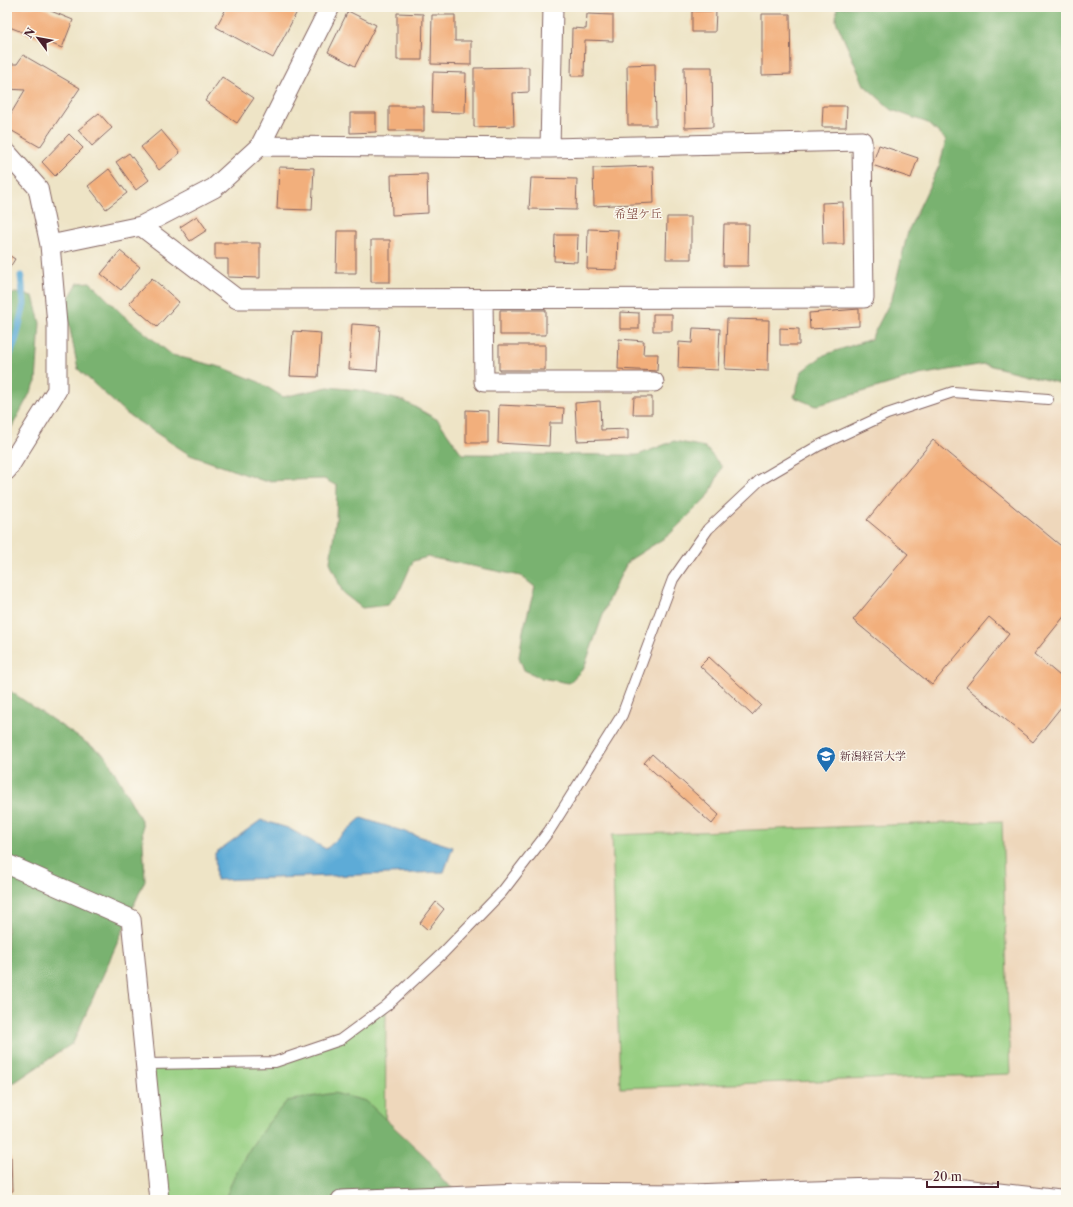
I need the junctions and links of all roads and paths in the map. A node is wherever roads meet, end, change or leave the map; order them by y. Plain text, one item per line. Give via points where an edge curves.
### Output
1 (330, 7) edge
2 (553, 7) edge
3 (260, 146) junction
4 (550, 148) junction
5 (7, 153) edge
6 (141, 226) junction
7 (50, 245) junction
8 (484, 299) junction
9 (654, 382) dead end
10 (1048, 399) dead end
11 (7, 470) edge
12 (7, 864) edge
13 (146, 1064) junction
14 (159, 1200) edge
15 (341, 1200) edge
16 (1060, 1200) edge

1 - 3 street
2 - 4 street
3 - 4 street
3 - 6 street via 214,188
4 - 8 street via 862,142 864,298
5 - 7 street via 38,188
6 - 7 street
6 - 8 street via 237,299
7 - 11 street via 57,324 57,390
8 - 9 street via 484,382
10 - 13 lane via 953,392 888,414 818,446 760,480 708,529 673,579 622,715 549,831 502,892 443,953 386,1006 340,1040 275,1062
12 - 13 street via 131,920
13 - 14 street
15 - 16 street via 520,1193 690,1194 877,1188 965,1189

